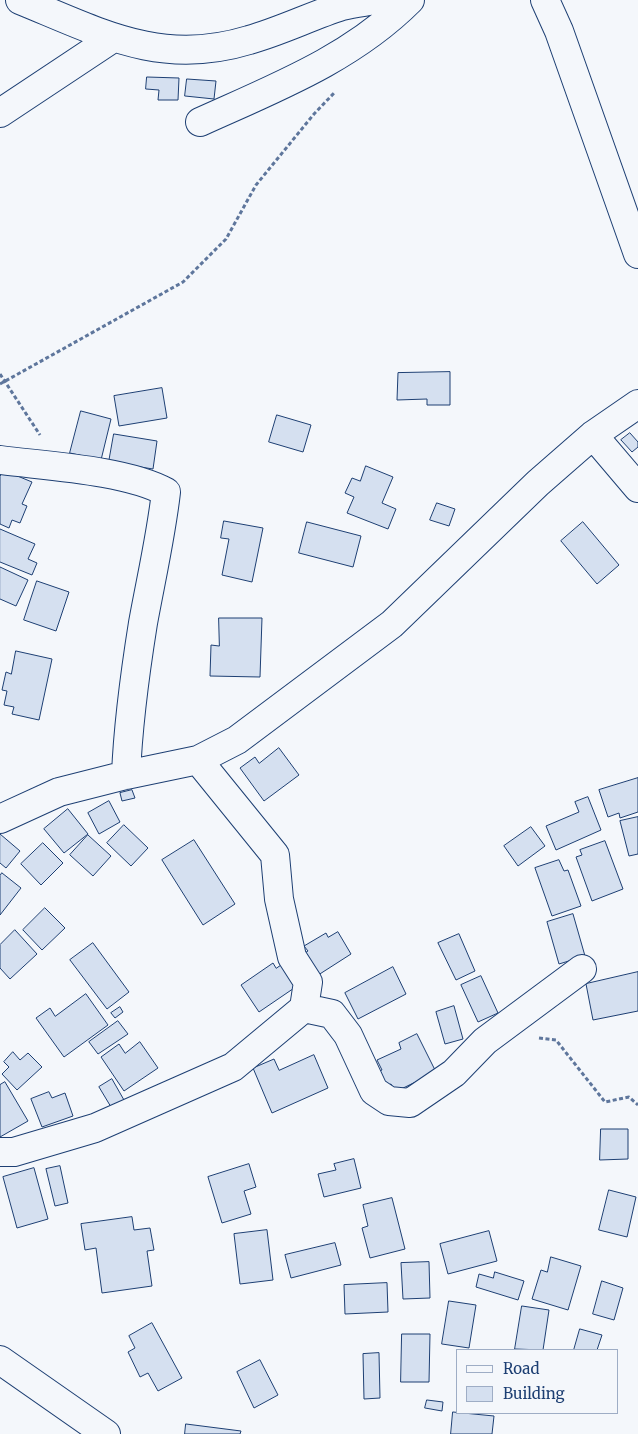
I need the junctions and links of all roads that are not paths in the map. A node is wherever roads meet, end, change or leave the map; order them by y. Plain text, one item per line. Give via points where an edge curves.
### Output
1 (20, 0) edge
2 (376, 0) edge
3 (410, 0) edge
4 (545, 0) edge
5 (113, 38) junction
6 (0, 113) edge
7 (200, 122) dead end
8 (638, 254) edge
9 (638, 404) edge
10 (593, 435) junction
11 (0, 460) edge
12 (638, 488) edge
13 (198, 760) junction
14 (126, 774) junction
15 (0, 819) edge
16 (582, 969) dead end
17 (304, 1008) junction
18 (0, 1152) edge
19 (0, 1360) edge
20 (106, 1434) edge

1 - 5 street
2 - 5 street via 344,6 250,40 210,50 164,50
3 - 7 street via 349,50
4 - 8 street via 559,30
5 - 6 street
9 - 10 street
10 - 12 street
10 - 13 street via 538,483 392,624 237,740
11 - 14 street via 98,473 153,485 166,492 143,623 127,741
13 - 14 street
13 - 17 street via 275,856 279,899 292,957 308,982
14 - 15 street via 59,792
16 - 17 street via 485,1042 454,1073 410,1103 390,1101 374,1090 348,1034 332,1014
17 - 18 street via 233,1067 95,1128 14,1152
19 - 20 street

